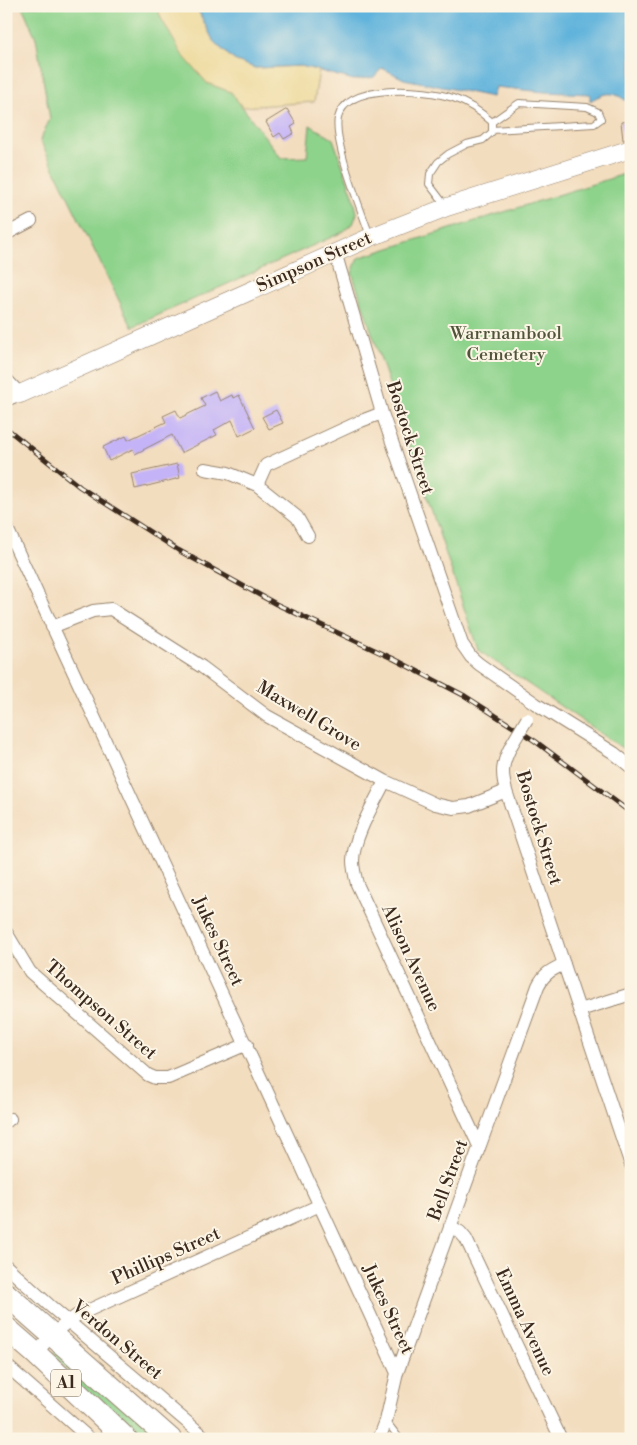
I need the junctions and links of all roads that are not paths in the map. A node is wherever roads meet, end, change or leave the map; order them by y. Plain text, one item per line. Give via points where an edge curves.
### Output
1 (492, 122) junction
2 (492, 130) junction
3 (631, 150) edge
4 (447, 207) junction
5 (31, 221) dead end
6 (6, 234) edge
7 (371, 237) junction
8 (335, 252) junction
9 (6, 379) edge
10 (13, 397) edge
11 (382, 413) junction
12 (206, 469) dead end
13 (257, 486) junction
14 (6, 526) edge
15 (308, 536) dead end
16 (52, 627) junction
17 (536, 704) junction
18 (631, 767) edge
19 (386, 781) junction
20 (506, 791) junction
21 (6, 932) edge
22 (564, 964) junction
23 (631, 994) edge
24 (580, 1010) junction
25 (247, 1044) junction
26 (479, 1146) junction
27 (631, 1165) edge
28 (320, 1205) junction
29 (450, 1226) junction
30 (6, 1266) edge
31 (6, 1294) edge
32 (6, 1328) edge
33 (60, 1328) junction
34 (36, 1354) junction
35 (6, 1365) edge
36 (398, 1372) junction
37 (386, 1421) junction
38 (107, 1429) edge
39 (90, 1439) edge
40 (126, 1439) edge
41 (170, 1439) edge
42 (207, 1439) edge
43 (380, 1439) edge
44 (400, 1439) edge
45 (561, 1439) edge

1 - 2 lane
1 - 2 lane via 519,103 587,107 598,112 600,120 594,124
1 - 7 lane via 480,111 453,98 422,91 376,92 355,97 342,108 338,119 338,139
2 - 4 lane via 482,140 448,154 430,174 430,184
3 - 4 street, Simpson Street
4 - 7 street, Simpson Street
5 - 6 street
7 - 8 street, Simpson Street
8 - 10 street, Simpson Street
8 - 11 street, Bostock Street
9 - 10 street
11 - 13 street via 266,465
11 - 17 street, Bostock Street via 462,644 479,664
12 - 13 street via 228,473
13 - 15 street via 297,517
14 - 16 street, Jukes Street
16 - 19 street, Maxwell Grove via 94,611 111,609 202,667 267,716
16 - 25 street, Jukes Street
17 - 18 street
17 - 20 street, Bostock Street, bridge via 503,762 502,777
19 - 20 street, Maxwell Grove via 435,804 453,808 470,806
19 - 26 street, Alison Avenue via 363,826 353,860 354,872
20 - 22 street, Bostock Street
21 - 25 street, Thompson Street via 30,972 148,1075 168,1078
22 - 24 street, Bostock Street
22 - 26 street, Bell Street via 542,977
23 - 24 street
24 - 27 street, Bostock Street
25 - 28 street, Jukes Street
26 - 29 street, Bell Street
28 - 33 street, Phillips Street
28 - 36 street, Jukes Street
29 - 36 street, Bell Street
29 - 45 street, Emma Avenue via 466,1239
30 - 33 street, Verdon Street
31 - 33 highway, A1
32 - 34 highway, A1
33 - 34 street, Phillips Street
33 - 41 highway, A1
33 - 42 street, Verdon Street
34 - 38 highway, A1
35 - 39 street
36 - 37 street, Bell Street
37 - 43 street, Bell Street
37 - 44 lane
38 - 40 highway, A1

